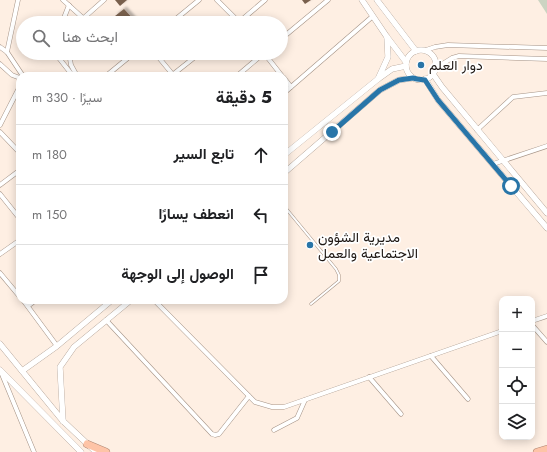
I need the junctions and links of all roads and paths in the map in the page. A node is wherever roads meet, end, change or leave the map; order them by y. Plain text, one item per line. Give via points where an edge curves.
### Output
1 (18, 0) edge
2 (63, 0) edge
3 (104, 0) edge
4 (199, 0) edge
5 (217, 0) edge
6 (265, 0) edge
7 (328, 0) edge
8 (362, 0) edge
9 (377, 0) edge
10 (69, 5) junction
11 (65, 16) edge
12 (81, 16) edge
13 (85, 16) edge
14 (180, 16) edge
15 (232, 16) edge
16 (247, 16) edge
17 (374, 16) junction
18 (288, 33) edge
19 (387, 37) junction
20 (0, 47) edge
21 (547, 48) edge
22 (426, 50) junction
23 (416, 51) junction
24 (7, 52) junction
25 (547, 59) edge
26 (60, 60) edge
27 (70, 60) edge
28 (125, 60) edge
29 (160, 60) edge
30 (191, 60) edge
31 (256, 60) edge
32 (270, 60) edge
33 (0, 64) edge
34 (406, 64) junction
35 (436, 68) junction
36 (20, 72) edge
37 (70, 72) edge
38 (75, 72) edge
39 (111, 72) edge
40 (169, 72) edge
41 (177, 72) edge
42 (242, 72) edge
43 (279, 72) edge
44 (433, 74) junction
45 (16, 76) edge
46 (413, 78) junction
47 (378, 79) junction
48 (425, 80) junction
49 (288, 83) edge
50 (291, 87) junction
51 (288, 89) edge
52 (547, 93) edge
53 (16, 94) edge
54 (0, 125) edge
55 (477, 130) junction
56 (0, 132) edge
57 (547, 146) edge
58 (16, 149) edge
59 (288, 152) edge
60 (503, 161) junction
61 (493, 164) junction
62 (288, 170) edge
63 (16, 173) edge
64 (0, 185) edge
65 (0, 194) edge
66 (288, 211) edge
67 (547, 213) edge
68 (16, 214) edge
69 (547, 228) edge
70 (16, 243) edge
71 (0, 254) edge
72 (0, 273) edge
73 (16, 292) edge
74 (31, 304) edge
75 (107, 304) edge
76 (126, 304) edge
77 (158, 304) edge
78 (311, 304) dead end
79 (28, 306) joint
80 (547, 316) edge
81 (106, 320) junction
82 (535, 320) edge
83 (535, 328) edge
84 (499, 332) edge
85 (547, 342) edge
86 (0, 344) edge
87 (57, 346) junction
88 (431, 356) junction
89 (0, 370) edge
90 (22, 371) junction
91 (369, 377) junction
92 (249, 396) junction
93 (468, 399) dead end
94 (305, 400) junction
95 (401, 414) dead end
96 (64, 420) junction
97 (274, 430) dead end
98 (87, 444) junction
99 (547, 449) edge
100 (34, 452) edge
101 (82, 452) edge
102 (96, 452) edge
103 (106, 452) edge
104 (537, 452) edge

1 - 24 street
2 - 10 street
3 - 13 street
4 - 14 street
5 - 15 street
6 - 16 street
7 - 18 street
8 - 17 main road
9 - 23 main road
10 - 11 street
10 - 12 street
17 - 19 main road
17 - 50 street
19 - 34 main road
19 - 47 main road via 388,57
20 - 24 street
21 - 22 street via 448,44
22 - 23 main road
22 - 35 main road via 435,59
23 - 34 main road via 410,55
24 - 36 street
25 - 35 street via 459,56
26 - 37 street
27 - 38 street
28 - 39 street
29 - 40 street
30 - 41 street
31 - 42 street
32 - 43 street
33 - 45 street
34 - 46 main road via 407,71
34 - 47 main road via 392,69
35 - 44 main road
44 - 48 main road
44 - 55 main road
46 - 48 main road
46 - 62 main road via 399,80 380,90
47 - 59 main road
48 - 61 main road via 438,100
49 - 50 street
50 - 51 street
52 - 55 street via 513,97
53 - 54 street
55 - 60 main road
56 - 58 street
57 - 60 street
60 - 61 street
60 - 67 main road
61 - 69 main road
63 - 64 street
65 - 68 street
66 - 78 lane via 336,268 339,275 339,281
70 - 71 street
72 - 73 street
74 - 79 street
75 - 87 main road
76 - 81 main road
77 - 92 street
79 - 87 street
80 - 82 street
81 - 92 street via 212,434 219,434
81 - 96 main road via 74,347 60,367
83 - 85 street
84 - 88 street
86 - 90 main road
87 - 90 main road
88 - 91 street
88 - 93 street
89 - 100 street
89 - 101 main road
90 - 96 main road
91 - 94 street
91 - 95 street
92 - 94 street via 255,402 272,407 284,407
94 - 97 street via 297,418
96 - 98 main road
98 - 102 main road
98 - 103 highway
99 - 104 highway

